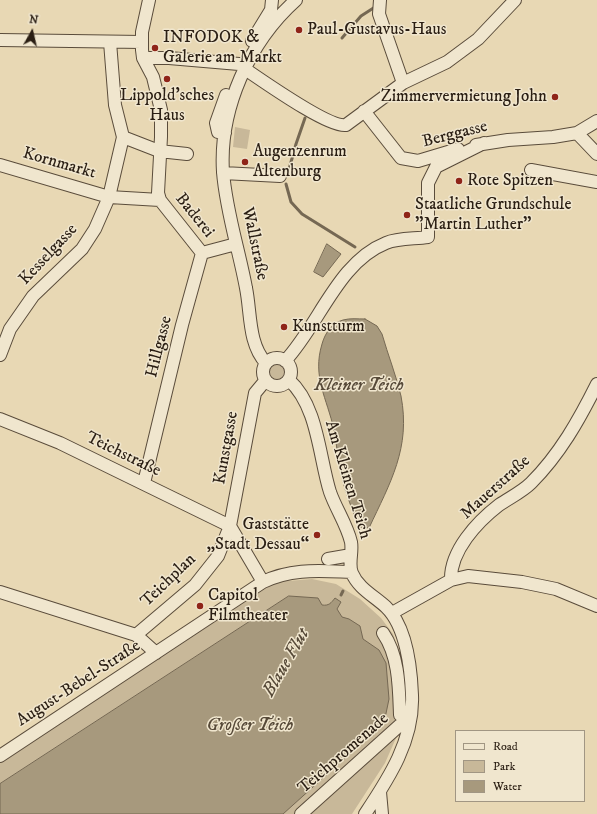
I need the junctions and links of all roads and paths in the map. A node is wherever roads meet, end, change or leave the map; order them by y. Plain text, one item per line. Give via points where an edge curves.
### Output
1 (149, 0) edge
2 (284, 0) edge
3 (296, 0) edge
4 (380, 0) edge
5 (515, 0) edge
6 (272, 5) edge
7 (0, 40) edge
8 (110, 42) junction
9 (142, 42) junction
10 (143, 58) junction
11 (242, 67) junction
12 (403, 83) junction
13 (364, 111) junction
14 (597, 121) edge
15 (225, 133) junction
16 (577, 133) junction
17 (123, 136) junction
18 (484, 143) junction
19 (159, 151) junction
20 (187, 154) dead end
21 (597, 154) edge
22 (0, 165) edge
23 (531, 170) dead end
24 (223, 172) junction
25 (280, 176) dead end
26 (597, 182) edge
27 (109, 197) junction
28 (160, 200) junction
29 (236, 244) junction
30 (202, 253) junction
31 (0, 355) edge
32 (285, 361) junction
33 (266, 363) junction
34 (289, 380) junction
35 (265, 381) junction
36 (597, 384) edge
37 (0, 419) edge
38 (144, 483) junction
39 (230, 526) junction
40 (351, 555) junction
41 (328, 560) dead end
42 (351, 572) junction
43 (451, 580) junction
44 (263, 582) junction
45 (0, 592) edge
46 (597, 606) edge
47 (392, 613) junction
48 (383, 633) dead end
49 (136, 635) junction
50 (156, 653) junction
51 (409, 722) junction
52 (0, 756) edge
53 (380, 792) junction
54 (301, 814) edge
55 (365, 814) edge
56 (382, 814) edge

1 - 9 street
2 - 6 street
3 - 11 street, Wallstraße via 273,25
4 - 12 street via 379,14
5 - 12 street via 478,39 452,58
6 - 11 street
7 - 8 street
8 - 9 street
8 - 17 street via 115,105
9 - 10 street
10 - 11 street via 226,63
10 - 19 street, Baderei via 153,78 161,110
11 - 13 street via 336,124 346,124
11 - 15 street, Wallstraße via 228,110
11 - 15 street via 216,123 218,132
12 - 13 street
13 - 18 street, Berggasse via 401,158 418,161
14 - 16 street, Berggasse
15 - 24 street, Wallstraße
16 - 18 street, Berggasse via 553,138
16 - 21 street
17 - 19 street
17 - 27 street, Kesselgasse
18 - 32 street via 436,167 428,183 428,237 388,242 365,254 337,285 296,350
19 - 20 street
19 - 28 street, Baderei
22 - 27 street, Kornmarkt
23 - 26 street
24 - 25 street
24 - 29 street, Wallstraße
27 - 28 street, Baderei
27 - 31 street, Kesselgasse via 82,249 33,296 10,329
28 - 30 street, Baderei
29 - 30 street
29 - 33 street, Wallstraße via 255,347
30 - 38 street, Hillgasse
32 - 33 street via 277,358
32 - 34 street, Am Kleinen Teich via 290,368
33 - 35 street via 262,371
34 - 35 street via 278,387
34 - 40 street, Am Kleinen Teich via 297,387 317,434 330,491 351,544
35 - 39 street, Kunstgasse via 254,393
36 - 43 street, Mauerstraße via 574,429 530,484 477,524 452,564
37 - 38 street, Teichstraße via 60,443
38 - 39 street, Teichstraße
39 - 44 street
39 - 49 street, Teichplan via 218,556 195,585
40 - 41 street
40 - 42 street, Am Kleinen Teich
42 - 44 street via 302,570 285,573
42 - 47 street via 364,589
43 - 46 street via 468,576 556,588
43 - 47 street
44 - 50 street
45 - 49 street
47 - 51 street via 400,626 410,672 412,697
48 - 51 street, Teichpromenade via 394,653 400,689 400,715
49 - 50 street
50 - 52 street, August-Bebel-Straße
51 - 53 street via 398,760
51 - 54 street, Teichpromenade via 400,725
53 - 55 street
53 - 56 street

